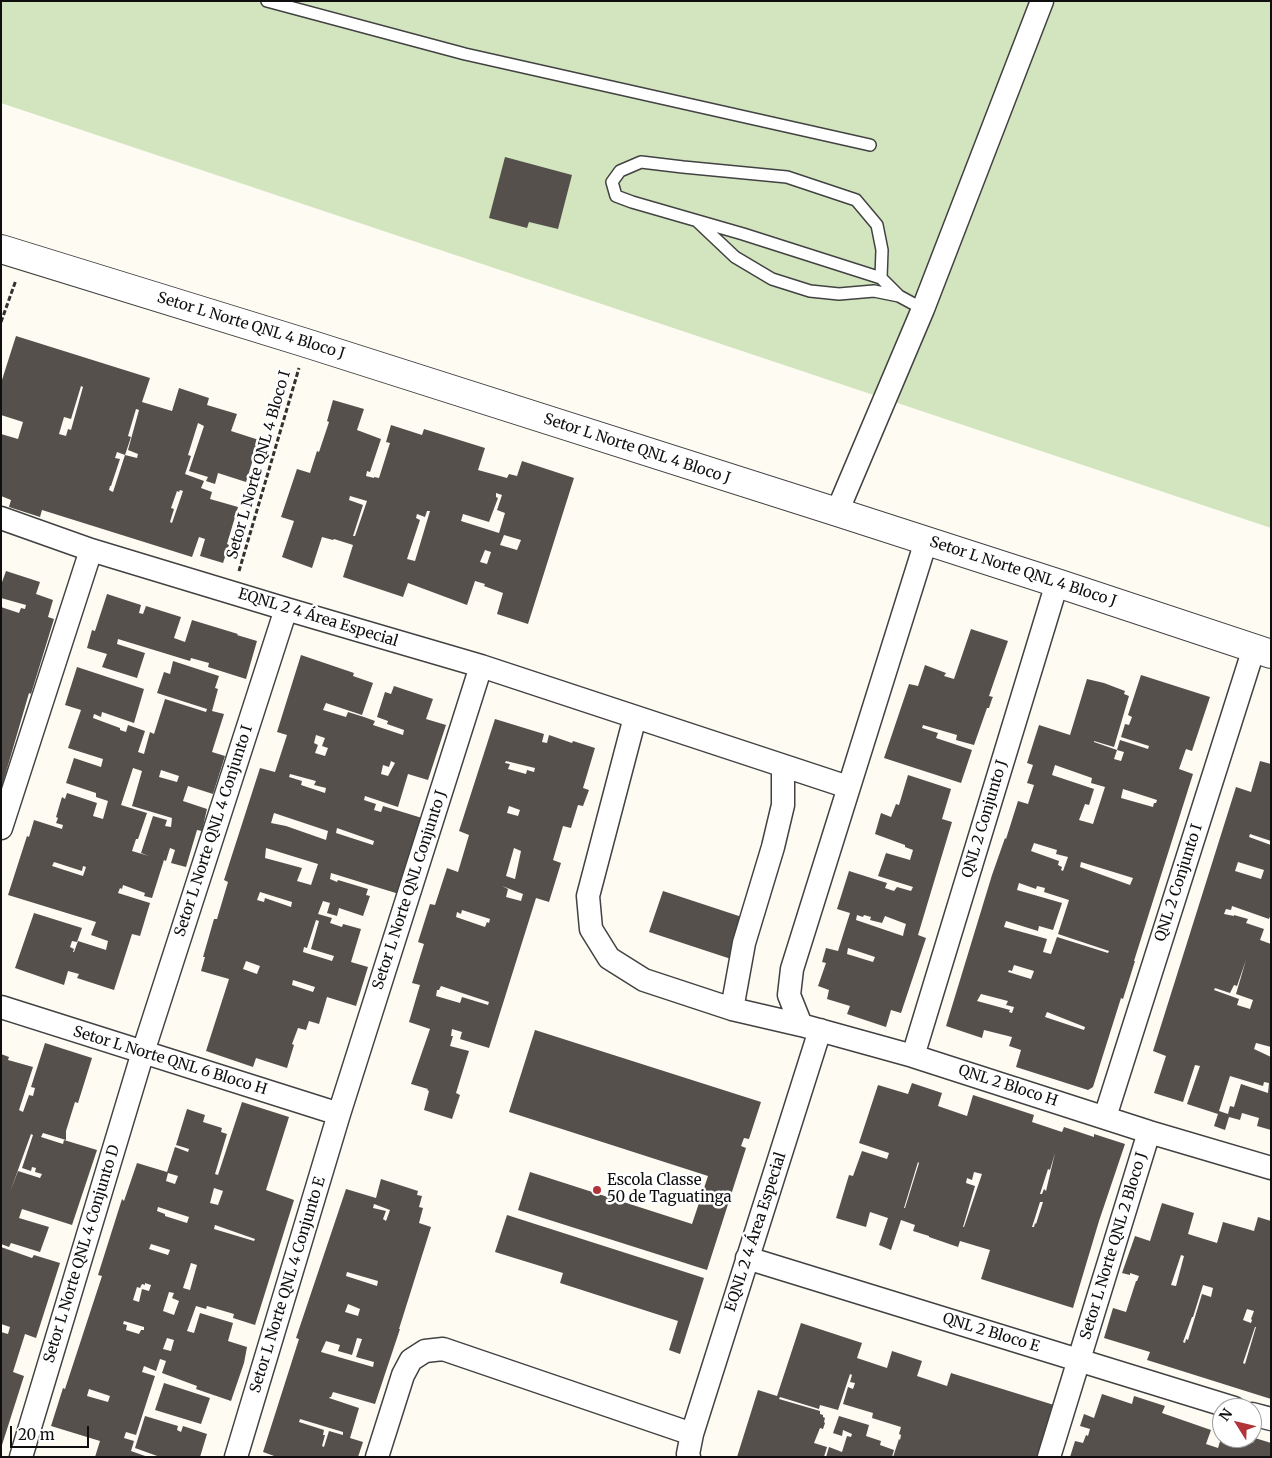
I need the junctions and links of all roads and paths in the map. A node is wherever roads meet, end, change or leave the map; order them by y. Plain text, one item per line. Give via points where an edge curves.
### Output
1 (267, 1) edge
2 (1039, 4) edge
3 (870, 145) dead end
4 (696, 220) junction
5 (12, 253) edge
6 (881, 278) junction
7 (898, 296) junction
8 (923, 309) junction
9 (1, 322) edge
10 (306, 343) junction
11 (837, 512) junction
12 (1, 518) edge
13 (926, 540) junction
14 (91, 550) junction
15 (1057, 583) junction
16 (233, 593) junction
17 (286, 609) junction
18 (1262, 651) edge
19 (481, 666) junction
20 (635, 717) junction
21 (783, 766) junction
22 (848, 787) junction
23 (1, 828) edge
24 (1, 1007) edge
25 (732, 1009) junction
26 (810, 1027) junction
27 (143, 1052) junction
28 (913, 1056) junction
29 (340, 1114) junction
30 (1105, 1118) junction
31 (1150, 1132) junction
32 (1271, 1168) edge
33 (747, 1258) junction
34 (1078, 1360) junction
35 (1212, 1401) edge
36 (690, 1448) edge
37 (21, 1457) edge
38 (236, 1457) edge
39 (377, 1457) edge
40 (1049, 1457) edge

1 - 3 lane via 465,54
2 - 8 street
4 - 6 lane
4 - 6 lane via 616,196 612,182 620,171 640,162 787,177 856,200 877,225 882,250
4 - 7 lane via 735,257 772,279 810,291 839,294 874,291
5 - 9 path
5 - 10 street, Setor L Norte QNL 4 Bloco J
6 - 7 lane
7 - 8 lane
8 - 11 street
10 - 11 street, Setor L Norte QNL 4 Bloco J
10 - 16 path, Setor L Norte QNL 4 Bloco I
11 - 13 street, Setor L Norte QNL 4 Bloco J
12 - 14 street, EQNL 2 4 Área Especial
13 - 15 street, Setor L Norte QNL 4 Bloco J
13 - 22 street
14 - 16 street, EQNL 2 4 Área Especial
14 - 23 street
15 - 18 street, Setor L Norte QNL 4 Bloco J
15 - 28 street, QNL 2 Conjunto J
16 - 17 street, EQNL 2 4 Área Especial
17 - 19 street, EQNL 2 4 Área Especial
17 - 27 street, Setor L Norte QNL 4 Conjunto I
18 - 30 street, QNL 2 Conjunto I
19 - 20 street, EQNL 2 4 Área Especial
19 - 29 street, Setor L Norte QNL Conjunto J
20 - 21 street, EQNL 2 4 Área Especial
20 - 25 street via 588,896 591,928 609,958 644,980
21 - 22 street, EQNL 2 4 Área Especial
21 - 25 street via 783,805 744,943
22 - 26 street via 792,969 790,994
24 - 27 street, Setor L Norte QNL 6 Bloco H
25 - 26 street
26 - 28 street, QNL 2 Bloco H
26 - 33 street, EQNL 2 4 Área Especial
27 - 29 street, Setor L Norte QNL 6 Bloco H
27 - 37 street, Setor L Norte QNL 4 Conjunto D
28 - 30 street, QNL 2 Bloco H
29 - 38 street, Setor L Norte QNL 4 Conjunto E
30 - 31 street, QNL 2 Bloco H
31 - 32 street, QNL 2 Bloco H
31 - 34 street, Setor L Norte QNL 2 Bloco J
33 - 34 street, QNL 2 Bloco E
33 - 36 street, EQNL 2 4 Área Especial
34 - 35 street, QNL 2 Bloco E
34 - 40 street, Setor L Norte QNL 2 Bloco J
36 - 39 street, EQNL 2 4 Área Especial via 443,1349 425,1351 411,1360 403,1375

